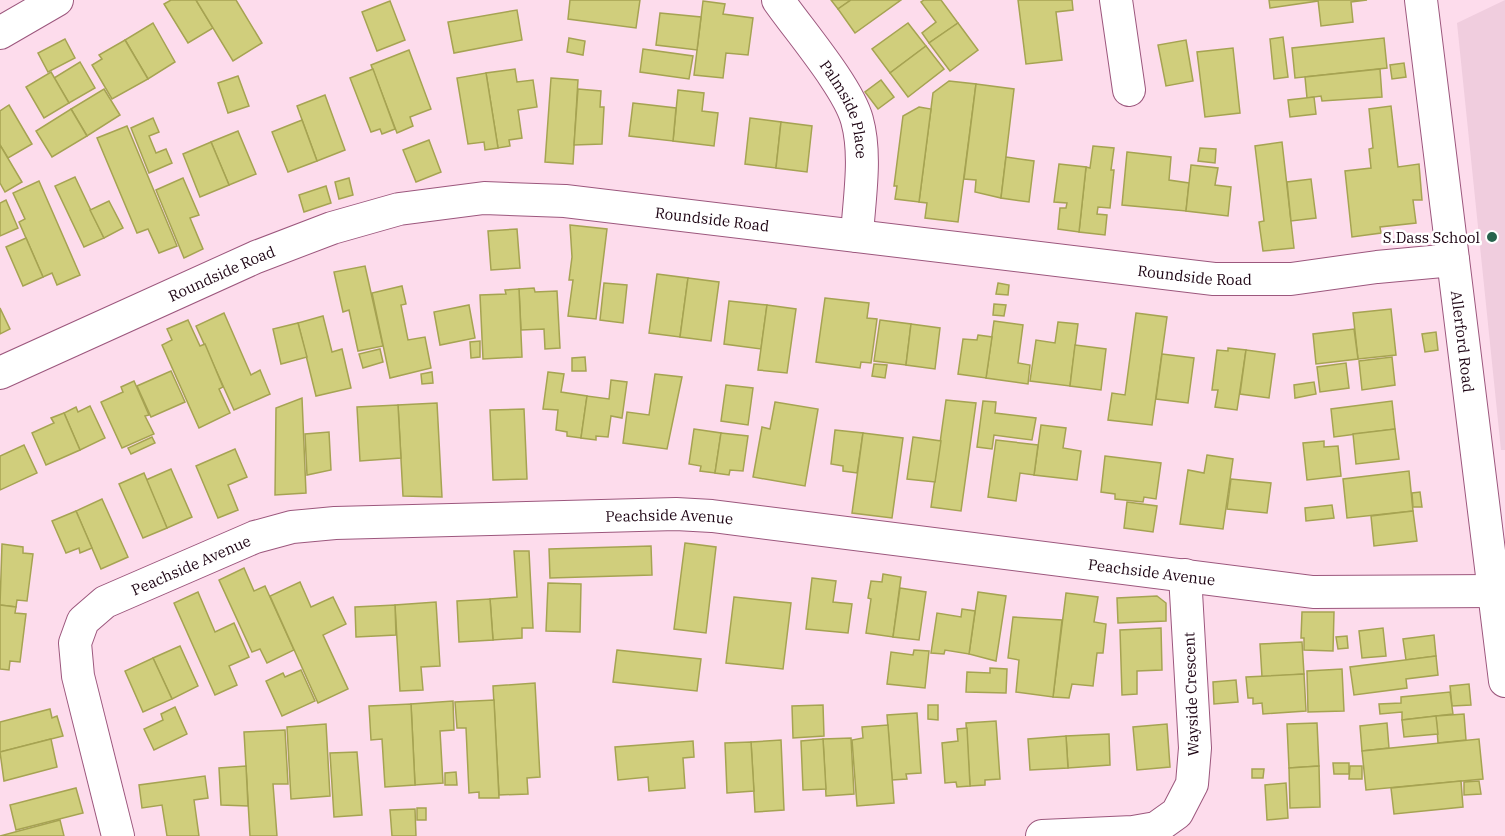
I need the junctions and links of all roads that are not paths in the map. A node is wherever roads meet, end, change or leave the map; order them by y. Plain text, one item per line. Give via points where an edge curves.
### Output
1 (57, 0) edge
2 (778, 0) edge
3 (1116, 0) edge
4 (1421, 0) edge
5 (0, 33) edge
6 (1129, 90) dead end
7 (857, 236) junction
8 (1453, 260) junction
9 (0, 373) edge
10 (1185, 575) junction
11 (1494, 591) junction
12 (1505, 681) edge
13 (118, 836) edge
14 (1042, 836) edge

1 - 5 street
2 - 7 street, Palmside Place via 847,98 857,119 862,148
3 - 6 street
4 - 8 street, Allerford Road
7 - 8 street, Roundside Road via 1214,279 1291,279
7 - 9 street, Roundside Road via 565,201 484,198 399,209 332,228 256,257
8 - 11 street, Allerford Road
10 - 11 street, Peachside Avenue via 1313,592
10 - 13 street, Peachside Avenue via 676,514 292,527 255,537 105,602 83,621 75,643 78,676
10 - 14 street, Wayside Crescent via 1195,748 1192,784 1177,813 1156,828 1133,832
11 - 12 street, Allerford Road

